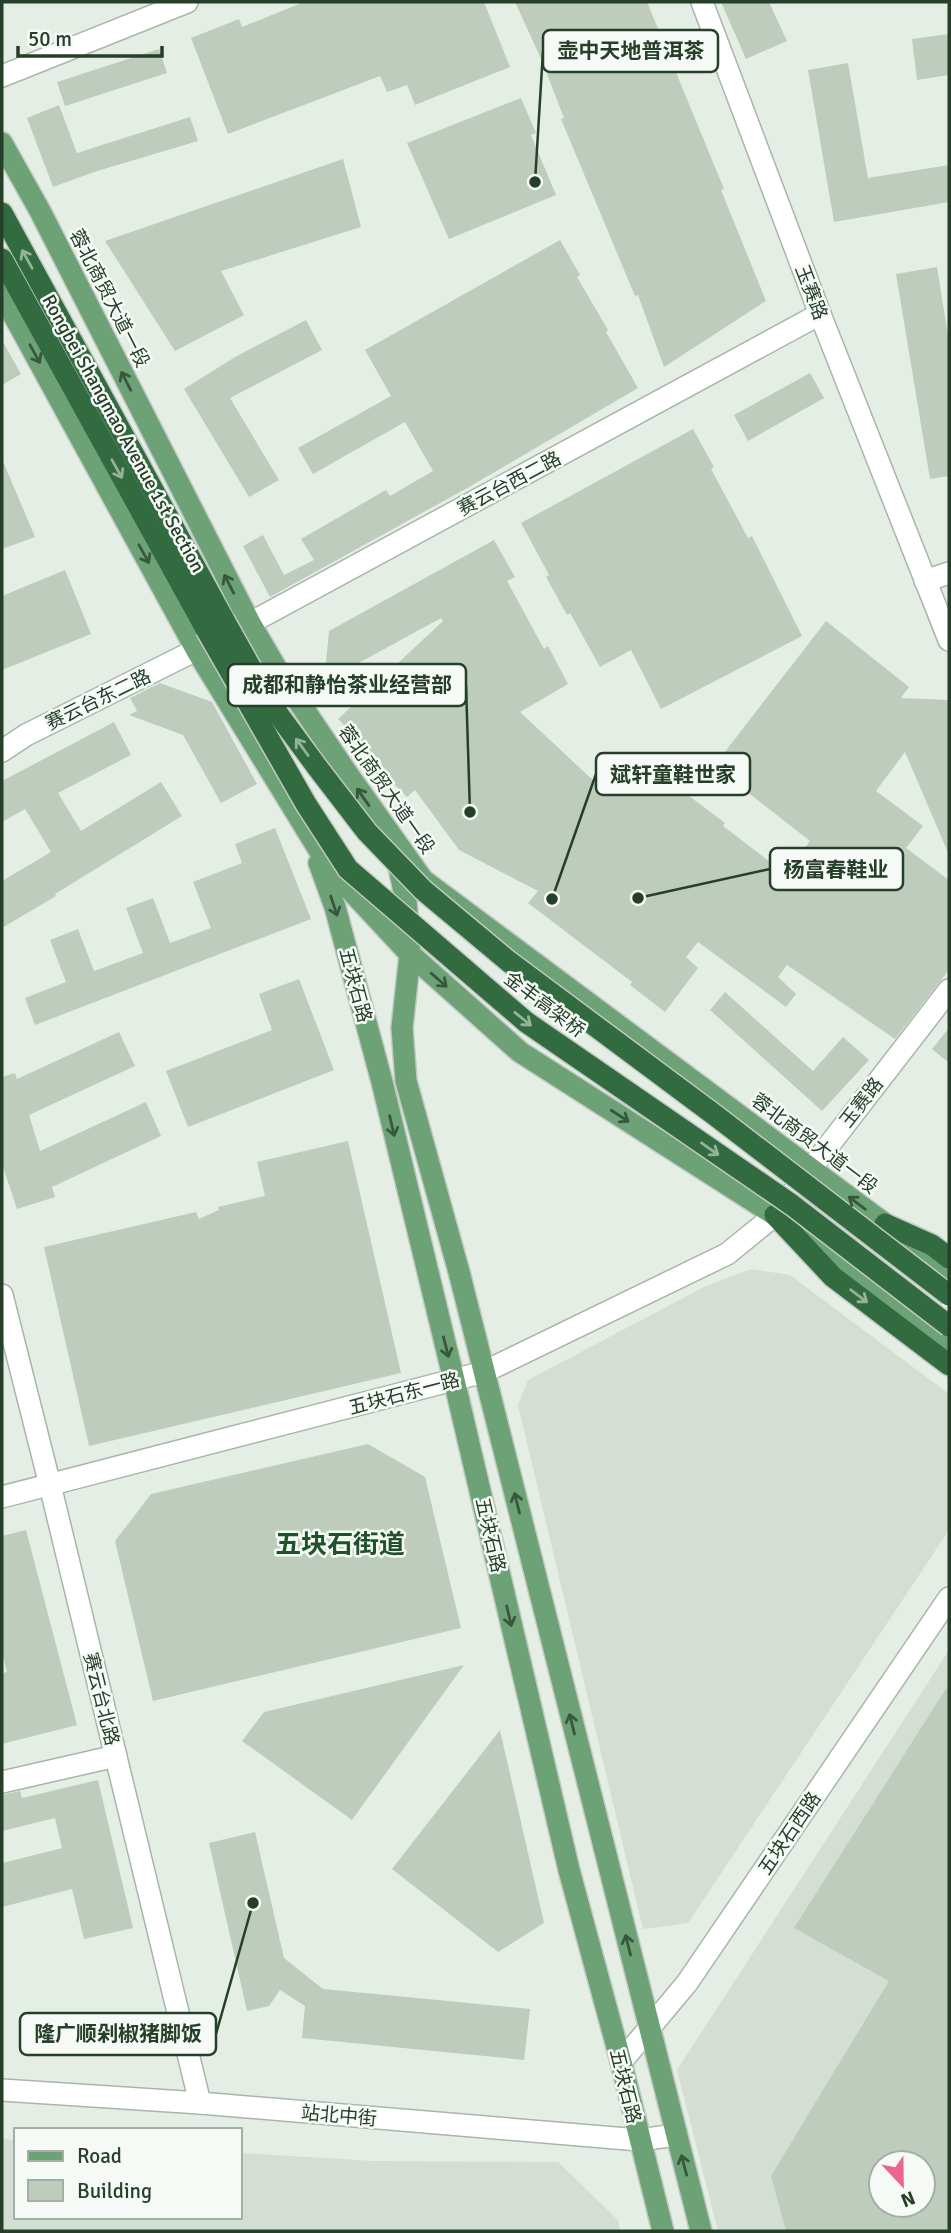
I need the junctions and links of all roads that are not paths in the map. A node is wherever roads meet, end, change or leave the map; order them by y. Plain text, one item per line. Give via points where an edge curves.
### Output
1 (187, 2) edge
2 (702, 2) edge
3 (2, 76) edge
4 (2, 143) edge
5 (2, 213) edge
6 (2, 259) edge
7 (2, 294) edge
8 (820, 314) junction
9 (949, 573) edge
10 (925, 580) junction
11 (250, 623) junction
12 (215, 624) junction
13 (949, 640) edge
14 (197, 651) junction
15 (2, 751) edge
16 (392, 838) junction
17 (312, 841) junction
18 (410, 954) junction
19 (949, 990) edge
20 (810, 1168) junction
21 (775, 1215) junction
22 (885, 1224) junction
23 (949, 1258) edge
24 (949, 1276) edge
25 (2, 1295) edge
26 (949, 1295) edge
27 (949, 1326) edge
28 (940, 1346) edge
29 (949, 1365) edge
30 (484, 1371) junction
31 (454, 1380) junction
32 (50, 1485) junction
33 (2, 1497) edge
34 (949, 1598) edge
35 (116, 1756) junction
36 (2, 1782) edge
37 (649, 2029) junction
38 (621, 2062) junction
39 (2, 2091) edge
40 (200, 2103) junction
41 (676, 2135) junction
42 (639, 2140) junction
43 (663, 2231) edge
44 (701, 2231) edge

1 - 3 street
2 - 8 street, 玉赛路
11 -> 4 main road, 蓉北商贸大道一段
12 -> 5 highway
6 -> 12 highway, Rongbei Shangmao Avenue 1st Section
7 -> 14 main road
8 - 10 street, 玉赛路
8 - 11 street, 赛云台西二路
9 - 10 street
10 - 13 street, 玉赛路
11 - 14 street, 赛云台西二路
16 -> 11 main road, 蓉北商贸大道一段
26 -> 12 highway, 金丰高架桥, bridge via 508,961 423,890 367,832
12 -> 27 highway, 金丰高架桥, bridge via 306,804 348,869 526,1022 792,1205
14 - 15 street, 赛云台东二路
14 - 17 main road
16 - 18 main road, 五块石路 via 406,901
16 - 20 main road, 蓉北商贸大道一段 via 422,880
17 - 18 main road via 330,868
17 -> 31 main road, 五块石路 via 346,947
18 -> 21 main road via 520,1052
18 - 30 main road, 五块石路 via 402,1028 406,1081
19 - 20 street, 玉赛路
20 - 21 street, 玉赛路
22 -> 20 main road, 蓉北商贸大道一段
21 -> 28 highway via 833,1277
21 - 30 street, 五块石东一路 via 727,1254
22 - 23 highway via 932,1245
22 - 24 main road, 蓉北商贸大道一段
25 - 32 street, 赛云台北路
28 - 29 highway
30 - 31 street, 五块石东一路
37 -> 30 main road, 五块石路
31 - 32 street, 五块石东一路
31 -> 38 main road, 五块石路 via 569,1870
32 - 33 street, 五块石东一路
32 - 35 street, 赛云台北路
34 - 37 street, 五块石西路 via 687,1983
35 - 36 street
35 - 40 street, 赛云台北路
37 - 38 street, 五块石西路
37 - 41 main road, 五块石路
38 - 42 main road, 五块石路
39 - 40 street, 站北中街
40 - 42 street, 站北中街
41 - 42 street, 站北中街
44 -> 41 main road, 五块石路
42 - 43 main road, 五块石路

